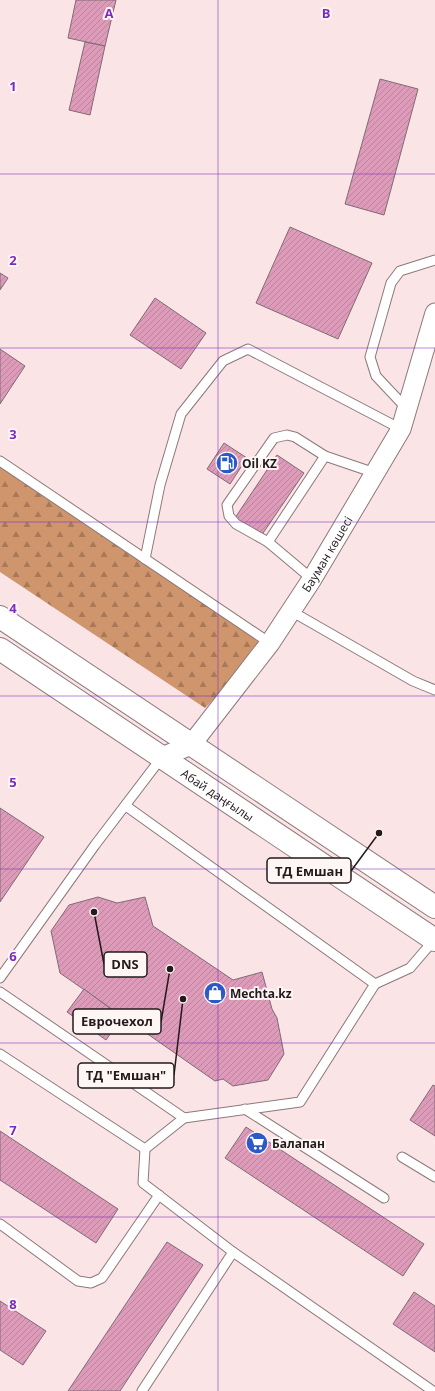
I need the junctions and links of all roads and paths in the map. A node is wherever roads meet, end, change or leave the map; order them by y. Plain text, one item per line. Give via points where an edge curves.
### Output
1 (435, 260) edge
2 (434, 324) edge
3 (407, 410) junction
4 (401, 429) junction
5 (325, 456) junction
6 (0, 460) edge
7 (375, 473) junction
8 (268, 542) junction
9 (145, 559) junction
10 (312, 579) junction
11 (291, 611) junction
12 (0, 617) edge
13 (270, 643) junction
14 (0, 649) edge
15 (435, 690) edge
16 (191, 745) junction
17 (162, 757) junction
18 (126, 806) junction
19 (435, 907) edge
20 (435, 940) edge
21 (0, 978) edge
22 (375, 984) junction
23 (0, 992) edge
24 (0, 1054) edge
25 (245, 1109) junction
26 (184, 1118) junction
27 (145, 1149) junction
28 (402, 1157) dead end
29 (435, 1178) edge
30 (159, 1195) junction
31 (384, 1198) dead end
32 (0, 1224) edge
33 (233, 1252) junction
34 (142, 1391) edge
35 (433, 1391) edge

1 - 3 lane via 400,271 391,283 370,357 376,376
2 - 3 street, Бауман көшесі
3 - 4 street, Бауман көшесі
4 - 7 street, Бауман көшесі
4 - 9 lane via 248,349 223,361 182,414 160,484
5 - 7 lane
5 - 8 lane
5 - 8 lane via 295,437 274,438 227,506 229,516 236,524
6 - 9 lane
7 - 10 street, Бауман көшесі
8 - 10 lane
9 - 13 lane
10 - 11 street, Бауман көшесі
11 - 13 street, Бауман көшесі
11 - 15 lane via 413,681
12 - 16 main road
13 - 16 street, Бауман көшесі
14 - 17 main road, Абай даңғылы
16 - 17 street, Бауман көшесі
16 - 19 main road
17 - 18 lane
17 - 20 main road, Абай даңғылы
18 - 21 lane
18 - 22 lane
20 - 22 lane via 410,968
22 - 25 lane via 300,1102
23 - 26 lane
24 - 27 lane
25 - 26 lane
25 - 31 lane
26 - 27 lane
27 - 30 lane via 143,1182
28 - 29 lane
30 - 32 lane via 102,1278 91,1283 78,1281
30 - 33 lane
33 - 34 lane
33 - 35 lane

